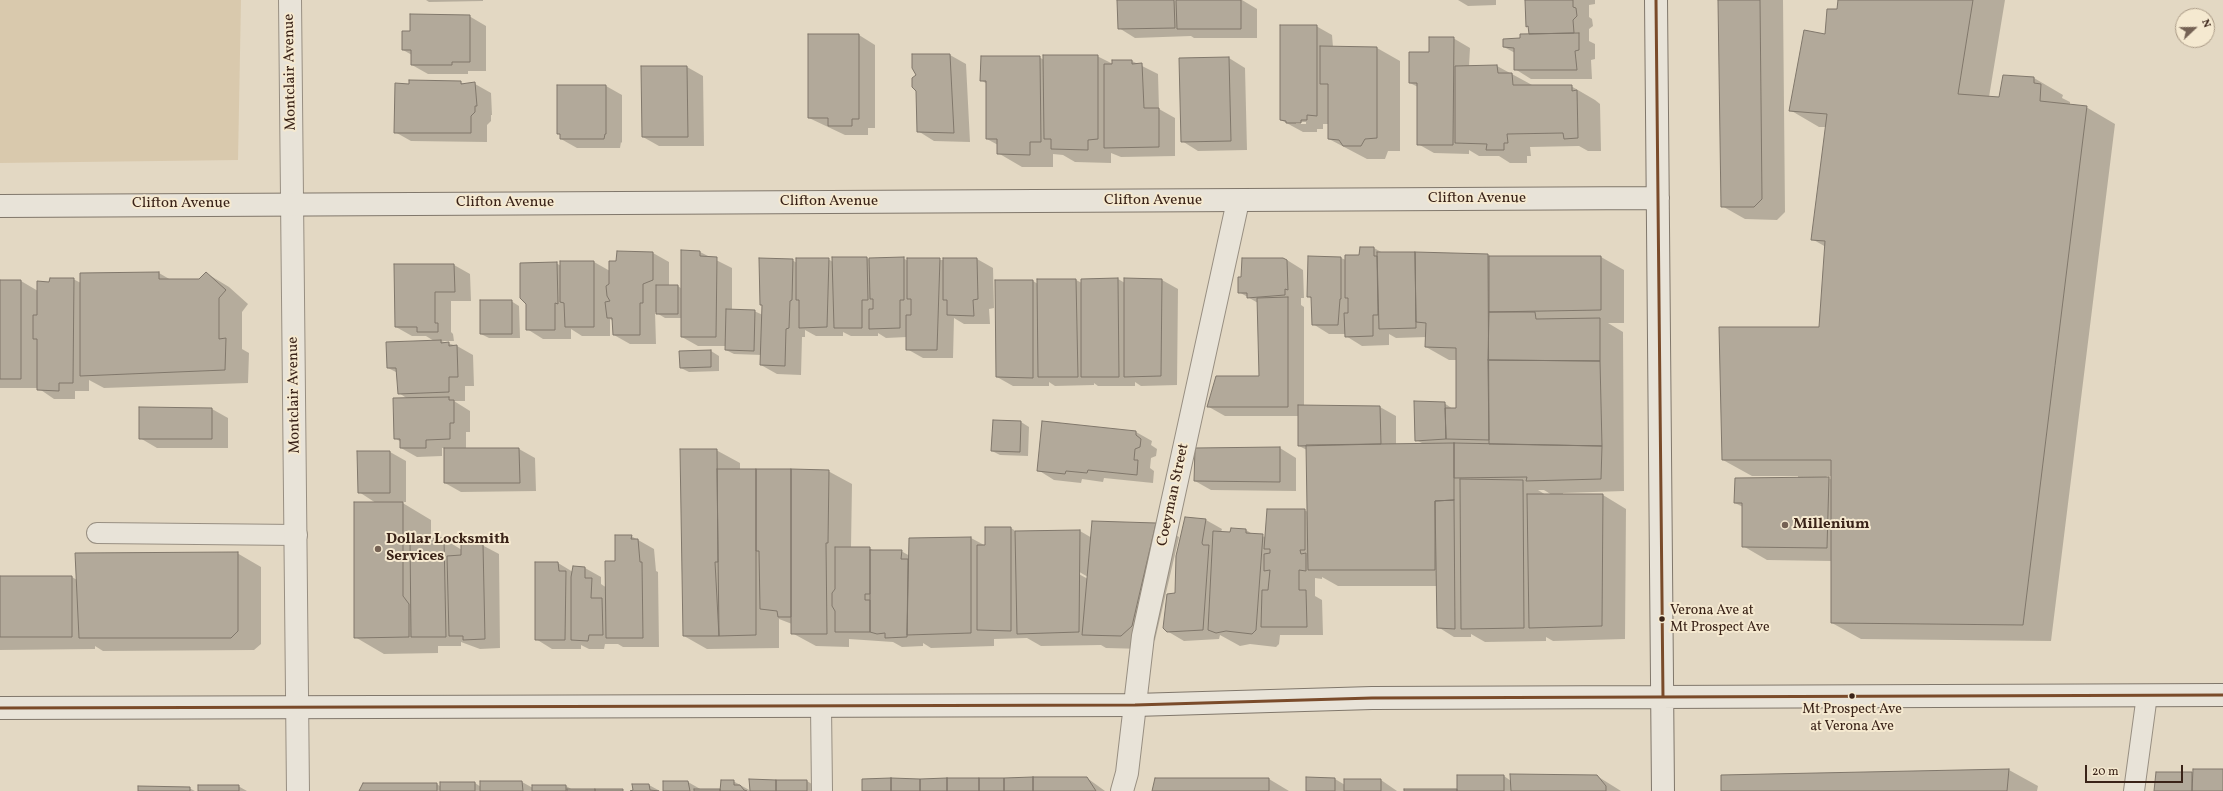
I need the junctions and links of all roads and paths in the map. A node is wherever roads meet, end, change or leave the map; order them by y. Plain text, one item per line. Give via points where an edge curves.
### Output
1 (290, 0) edge
2 (1656, 0) edge
3 (1658, 198) junction
4 (1238, 201) junction
5 (293, 203) junction
6 (0, 206) edge
7 (96, 533) dead end
8 (297, 535) junction
9 (2223, 692) edge
10 (2147, 695) junction
11 (1663, 697) junction
12 (1135, 705) junction
13 (298, 706) junction
14 (821, 706) junction
15 (0, 708) edge
16 (298, 791) edge
17 (822, 791) edge
18 (1122, 791) edge
19 (1663, 791) edge
20 (2134, 791) edge

1 - 5 street, Montclair Avenue
2 - 3 street
3 - 4 street, Clifton Avenue
3 - 11 street
4 - 5 street, Clifton Avenue
4 - 12 street, Coeyman Street via 1143,636
5 - 6 street, Clifton Avenue
5 - 8 street, Montclair Avenue
7 - 8 lane
8 - 13 street, Montclair Avenue
9 - 10 street
10 - 11 street
10 - 20 lane
11 - 12 street via 1372,698
11 - 19 street
12 - 14 street
12 - 18 street, Coeyman Street via 1127,773
13 - 14 street
13 - 15 street
13 - 16 street, Montclair Avenue
14 - 17 lane

